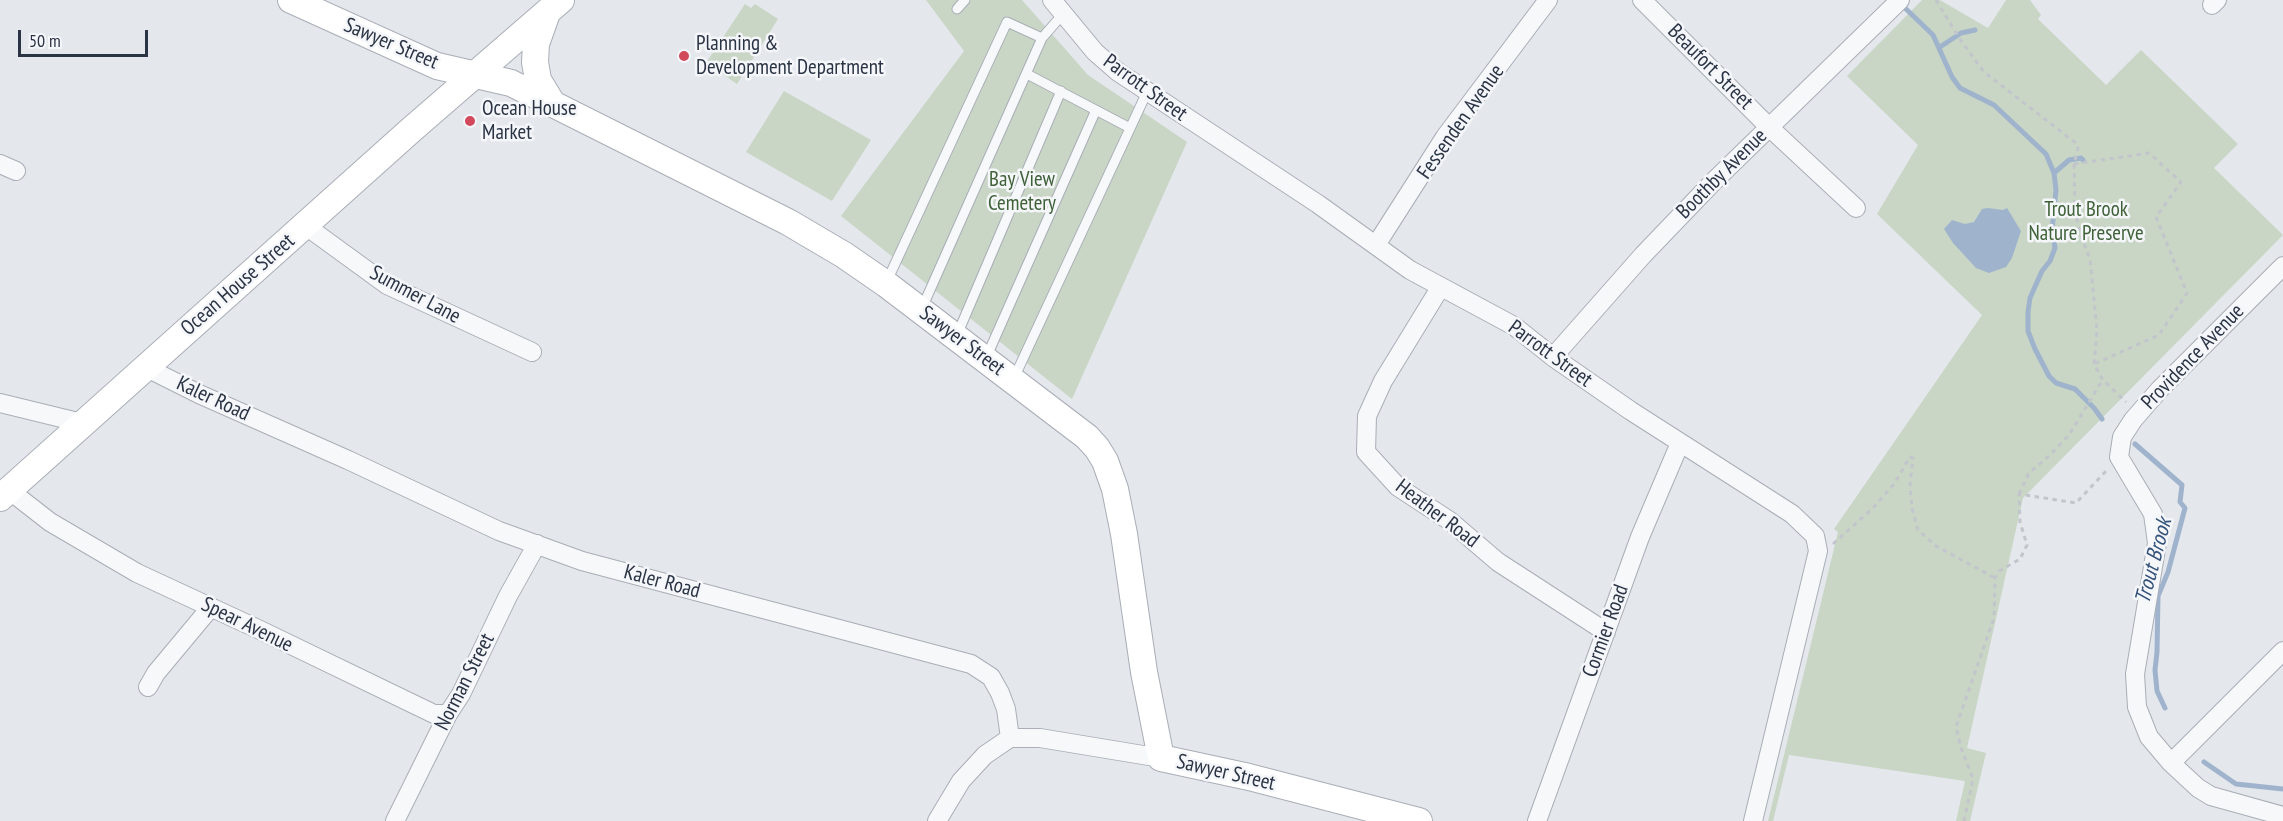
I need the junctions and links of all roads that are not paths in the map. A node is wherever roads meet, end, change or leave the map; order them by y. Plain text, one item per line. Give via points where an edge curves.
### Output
1 (291, 0) edge
2 (964, 0) edge
3 (1548, 0) edge
4 (1642, 0) edge
5 (1900, 0) edge
6 (554, 6) edge
7 (1058, 7) edge
8 (957, 9) dead end
9 (1042, 38) junction
10 (478, 74) junction
11 (1027, 74) junction
12 (1060, 91) junction
13 (1147, 92) junction
14 (552, 103) junction
15 (1096, 110) junction
16 (1769, 127) junction
17 (1130, 128) junction
18 (1856, 208) dead end
19 (306, 225) junction
20 (1376, 245) junction
21 (2283, 266) edge
22 (886, 284) junction
23 (1440, 288) junction
24 (921, 310) junction
25 (956, 337) junction
26 (532, 352) dead end
27 (1552, 357) junction
28 (986, 359) junction
29 (145, 367) junction
30 (1014, 380) junction
31 (0, 403) edge
32 (82, 423) junction
33 (1680, 443) junction
34 (4, 494) edge
35 (537, 544) junction
36 (211, 607) junction
37 (1606, 632) junction
38 (2283, 651) edge
39 (148, 687) dead end
40 (448, 714) junction
41 (1010, 738) junction
42 (1161, 758) junction
43 (2171, 763) junction
44 (2283, 816) edge
45 (1384, 817) edge
46 (395, 821) edge
47 (937, 821) edge
48 (1419, 821) edge
49 (1537, 821) edge
50 (1753, 821) edge

1 - 10 street, Sawyer Street via 436,66
2 - 8 lane
3 - 20 street, Fessenden Avenue via 1446,137
4 - 16 street, Beaufort Street
5 - 16 street, Boothby Avenue
6 - 10 street, Ocean House Street
6 - 14 street via 536,44 535,62 538,80
7 - 9 lane
7 - 13 street, Parrott Street via 1095,52
9 - 11 lane
9 - 22 lane via 1007,22
10 - 14 street, Sawyer Street via 511,83
10 - 19 street, Ocean House Street
11 - 12 lane
11 - 24 lane
12 - 15 lane
12 - 25 lane
13 - 17 lane
13 - 20 street, Parrott Street
14 - 22 street, Sawyer Street via 788,222
15 - 17 lane
15 - 28 lane
16 - 18 street, Beaufort Street
16 - 27 street, Boothby Avenue via 1643,255
17 - 30 lane
19 - 26 street, Summer Lane via 387,285
19 - 29 street, Ocean House Street
20 - 23 street, Parrott Street
21 - 43 street, Providence Avenue via 2138,414 2122,437 2119,457 2153,514 2157,543 2137,657 2137,707 2150,737
22 - 24 street, Sawyer Street
23 - 27 street, Parrott Street via 1514,326
23 - 37 street, Heather Road via 1383,381 1367,416 1366,452 1398,487 1450,521 1498,562
24 - 25 street, Sawyer Street
25 - 28 street, Sawyer Street
27 - 33 street, Parrott Street
28 - 30 street, Sawyer Street
29 - 32 street, Ocean House Street
29 - 35 street, Kaler Road via 499,531
30 - 42 street, Sawyer Street via 1086,437 1111,474
31 - 32 street
32 - 34 street, Ocean House Street
33 - 37 street, Cormier Road
33 - 50 street, Parrott Street via 1792,514 1815,536 1818,551
34 - 36 street, Spear Avenue via 136,573
35 - 40 street, Norman Street
35 - 41 street, Kaler Road via 582,561 971,664 992,677 1006,709
36 - 39 street
36 - 40 street, Spear Avenue via 434,714
37 - 49 street, Cormier Road
38 - 43 street
40 - 46 street, Norman Street
41 - 42 street via 1040,738
41 - 47 street via 985,755 962,781
42 - 45 street, Sawyer Street via 1249,777
43 - 44 street via 2211,795
45 - 48 street, Sawyer Street

